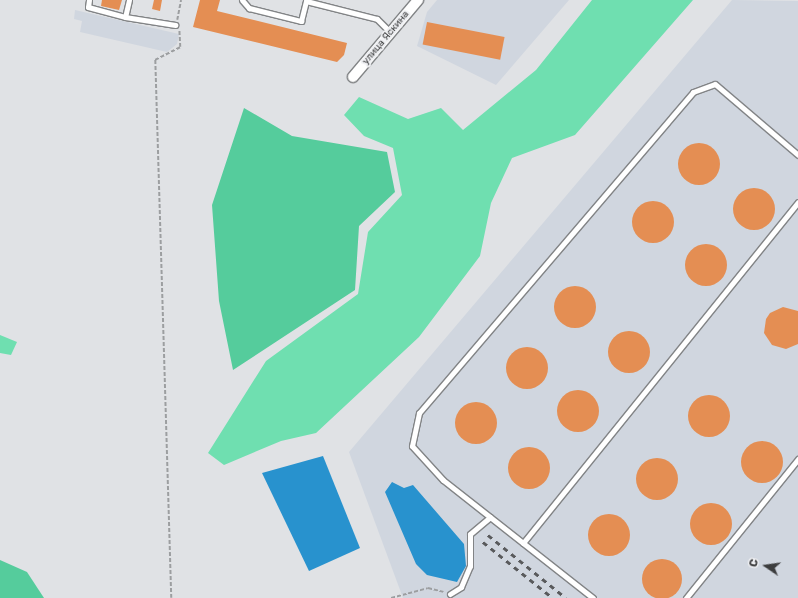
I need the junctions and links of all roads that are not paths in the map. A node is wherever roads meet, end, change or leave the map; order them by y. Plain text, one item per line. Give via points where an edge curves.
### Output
1 (89, 0) edge
2 (129, 0) edge
3 (242, 0) edge
4 (418, 0) edge
5 (125, 17) junction
6 (175, 25) road end
7 (390, 33) junction
8 (353, 77) dead end
9 (798, 154) edge
10 (798, 202) edge
11 (798, 458) edge
12 (490, 518) junction
13 (523, 543) junction
14 (450, 594) road end
15 (593, 598) edge
16 (686, 598) edge

1 - 5 lane via 88,7
2 - 5 lane
3 - 7 lane via 249,8 301,21 306,1 377,19
4 - 7 street, улица Яскина
5 - 6 lane
7 - 8 street, улица Яскина
9 - 12 lane via 715,84 693,92 424,407 419,413 412,446 443,480
10 - 13 lane
11 - 16 lane
12 - 13 lane
12 - 14 lane via 470,534 470,566 461,587
13 - 15 lane

